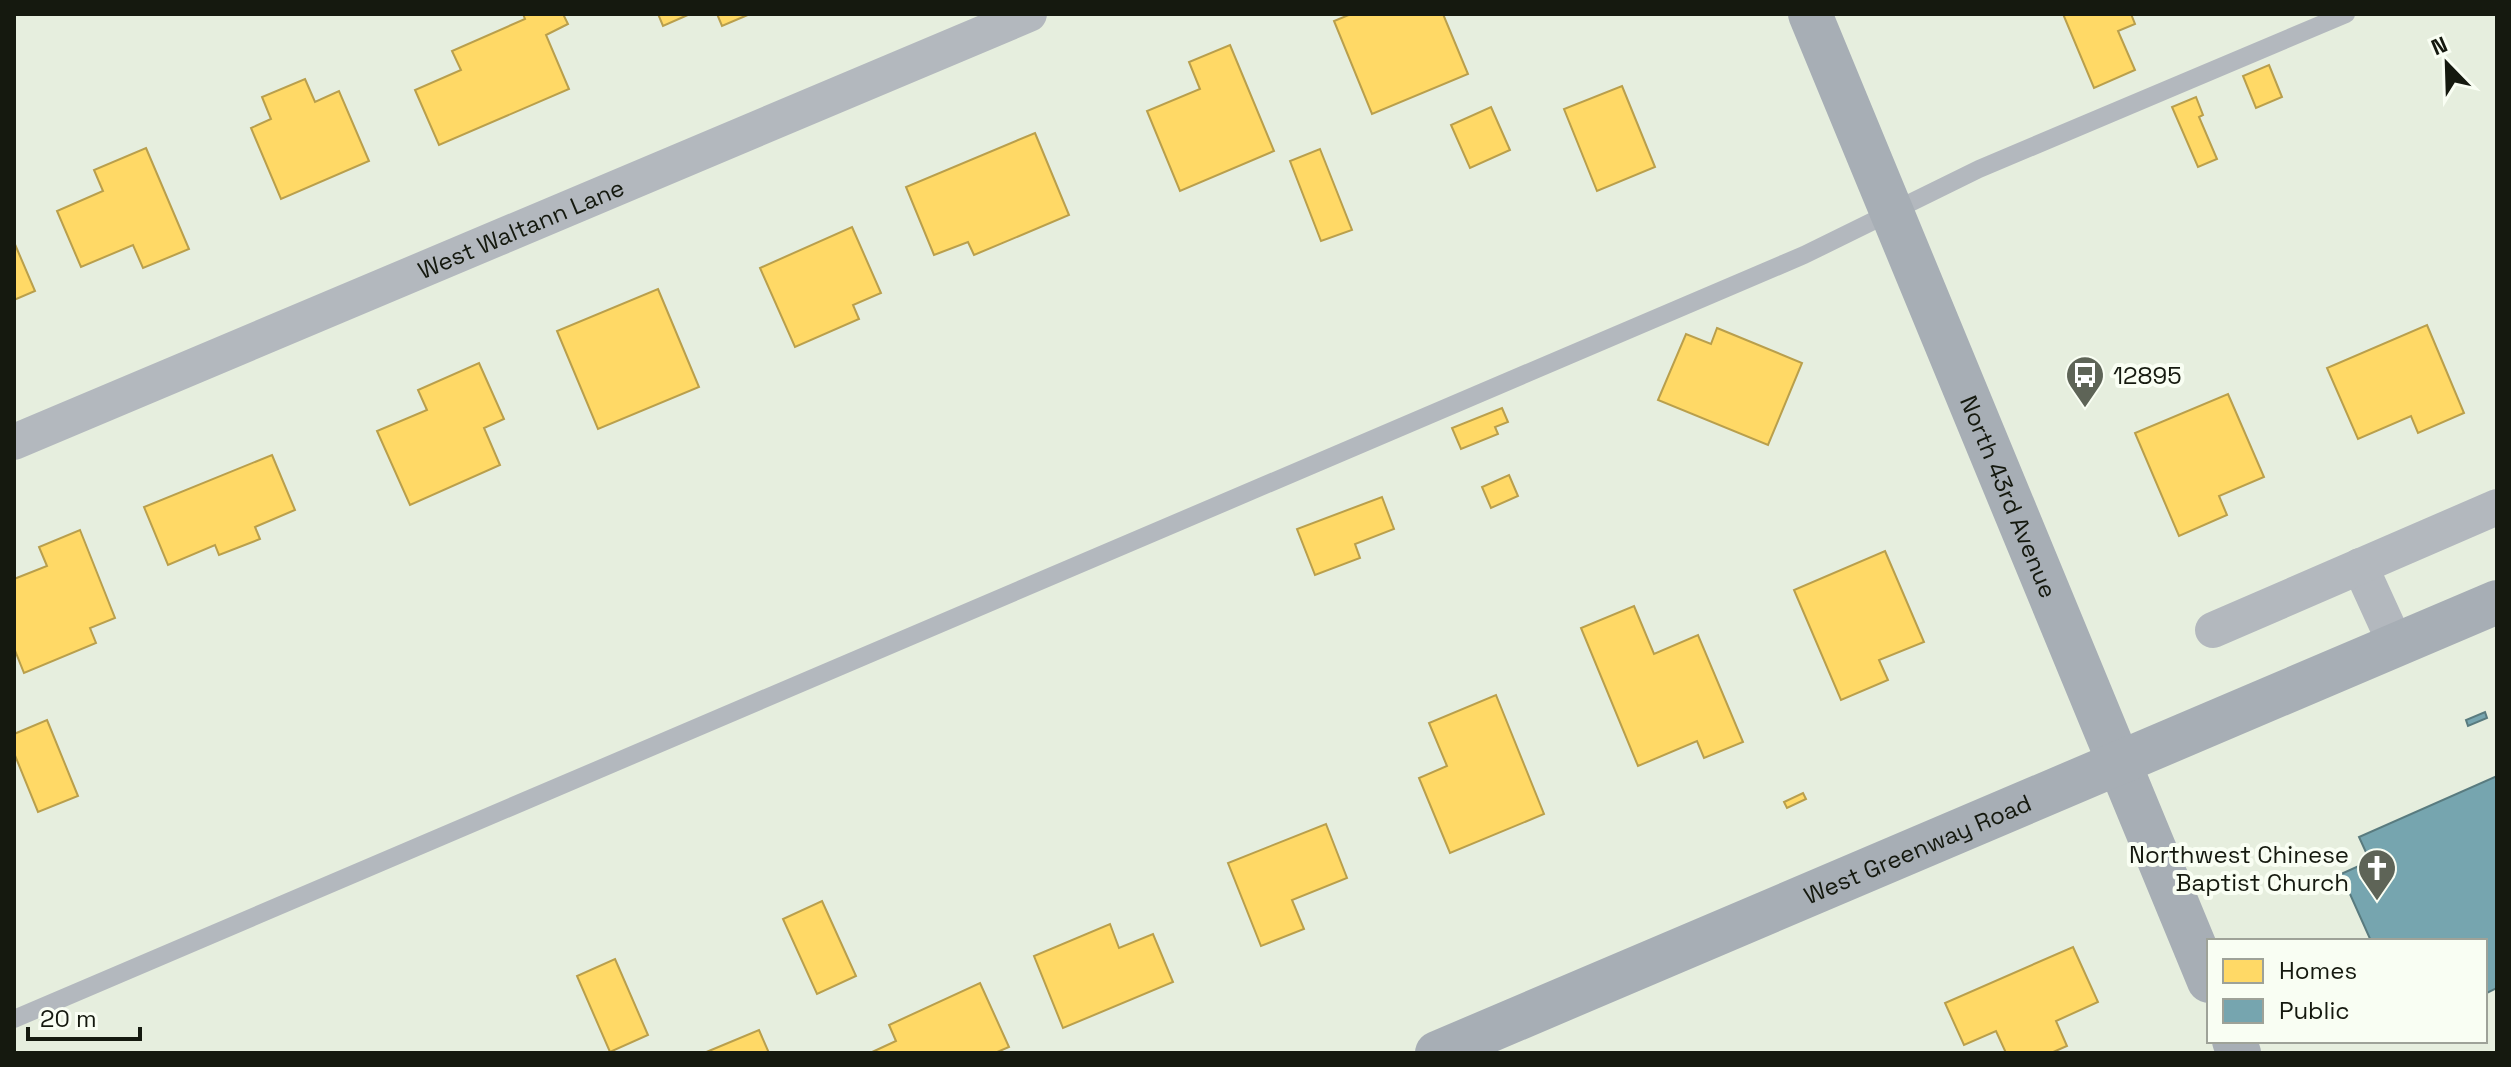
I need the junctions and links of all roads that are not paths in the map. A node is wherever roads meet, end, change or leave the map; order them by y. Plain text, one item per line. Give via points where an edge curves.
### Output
1 (1029, 14) edge
2 (1810, 14) edge
3 (2346, 14) edge
4 (1890, 213) junction
5 (14, 442) edge
6 (2497, 507) edge
7 (2360, 566) junction
8 (2497, 602) edge
9 (2213, 630) dead end
10 (2396, 645) junction
11 (2118, 764) junction
12 (2207, 976) edge
13 (14, 1019) edge
14 (1437, 1053) edge

1 - 5 street, West Waltann Lane
2 - 4 main road, North 43rd Avenue
3 - 4 lane via 1979,169
4 - 11 main road, North 43rd Avenue
4 - 13 lane via 1804,255
6 - 7 street
7 - 9 street
7 - 10 street
8 - 10 main road, West Greenway Road
10 - 11 main road, West Greenway Road
11 - 12 main road, North 43rd Avenue
11 - 14 main road, West Greenway Road

